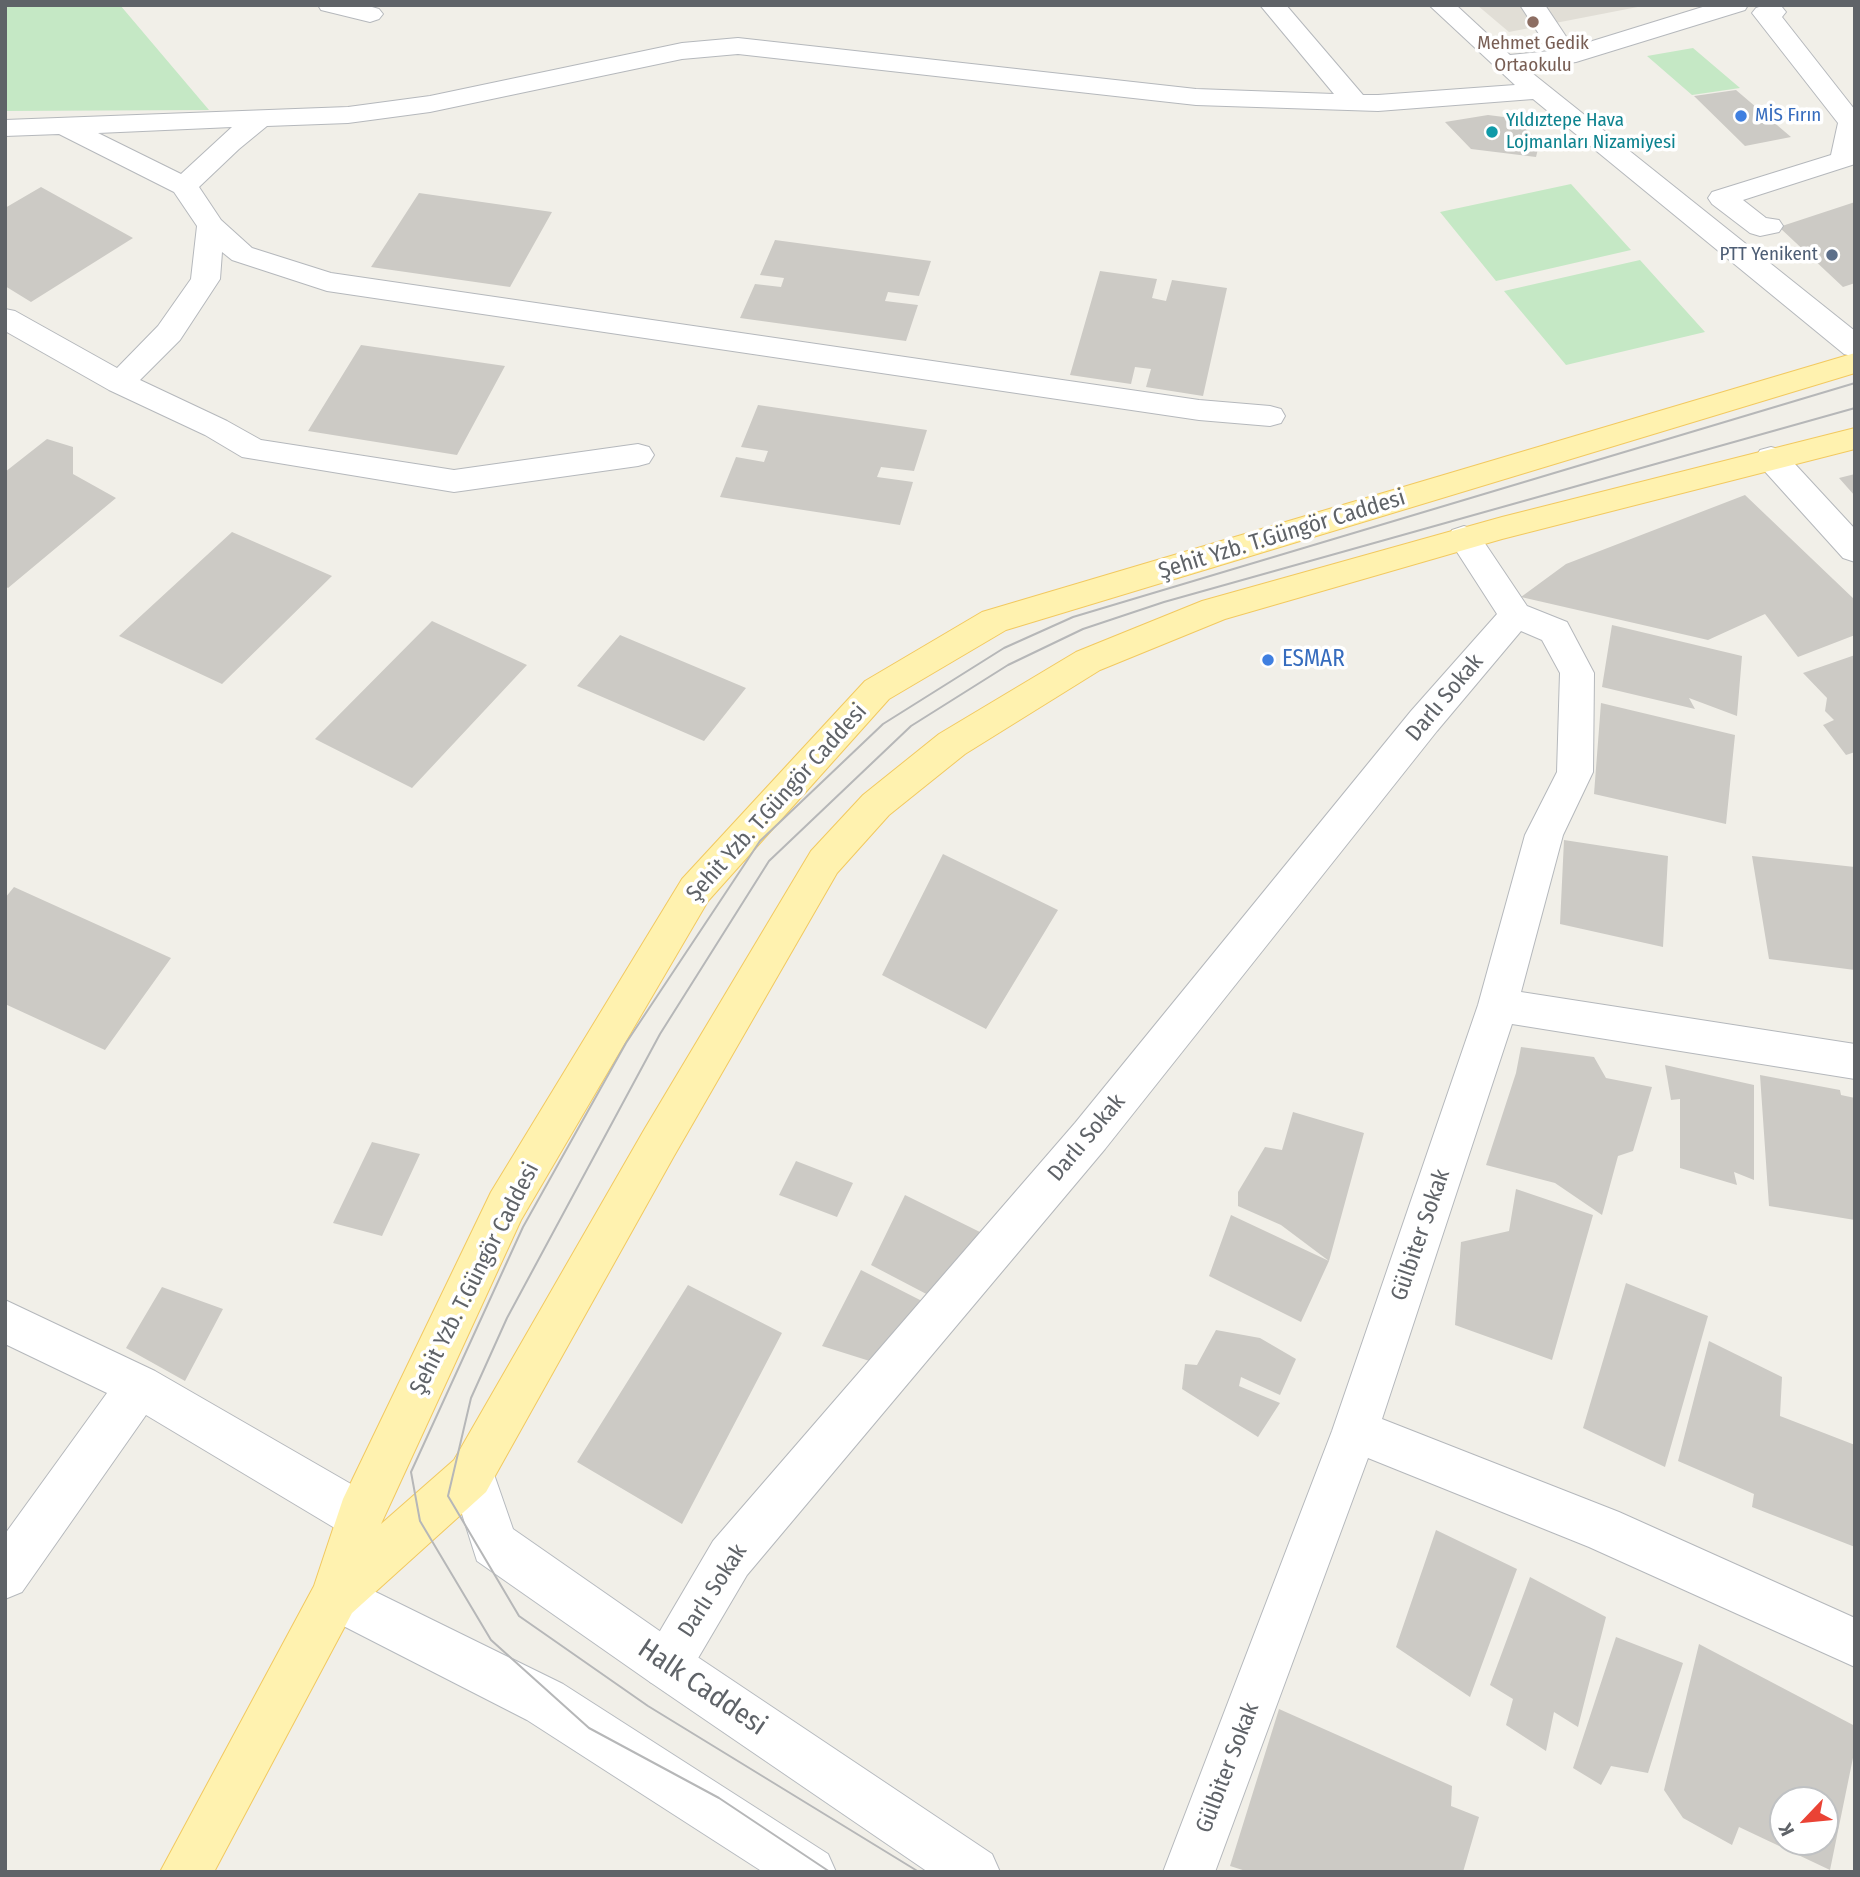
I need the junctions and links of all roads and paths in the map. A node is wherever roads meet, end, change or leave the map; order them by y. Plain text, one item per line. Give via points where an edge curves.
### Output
1 (330, 5) edge
2 (1272, 5) edge
3 (1441, 5) edge
4 (1532, 5) edge
5 (1737, 5) edge
6 (1773, 12) dead end
7 (370, 14) dead end
8 (1567, 57) junction
9 (1504, 62) junction
10 (1541, 91) junction
11 (1355, 102) junction
12 (262, 117) junction
13 (61, 124) junction
14 (5, 128) edge
15 (184, 186) junction
16 (211, 226) junction
17 (1769, 226) dead end
18 (5, 318) edge
19 (1855, 347) edge
20 (1855, 363) edge
21 (120, 383) junction
22 (1270, 416) dead end
23 (1855, 438) edge
24 (638, 455) dead end
25 (1771, 458) junction
26 (1464, 538) junction
27 (1855, 550) edge
28 (1515, 615) junction
29 (1498, 1005) junction
30 (1855, 1062) edge
31 (5, 1321) edge
32 (139, 1386) junction
33 (1355, 1431) junction
34 (472, 1473) junction
35 (360, 1516) junction
36 (5, 1575) edge
37 (335, 1596) junction
38 (1855, 1643) edge
39 (667, 1665) junction
40 (186, 1872) edge
41 (810, 1872) edge
42 (974, 1872) edge
43 (1189, 1872) edge

1 - 7 street
2 - 11 street
3 - 9 street
4 - 8 street
5 - 8 street
6 - 17 street via 1765,13 1851,123 1844,160 1723,198 1760,227
8 - 9 street
9 - 10 street
10 - 11 street
10 - 19 street
11 - 12 street via 1196,97 738,46 603,65 416,106 348,116
12 - 13 street
12 - 15 street
13 - 14 street
13 - 15 street
15 - 16 street
16 - 21 street via 205,279 169,333
16 - 22 street via 242,254 327,282 1199,410
18 - 21 street
20 - 35 main road, Şehit Yzb. T.Güngör Caddesi via 994,621 877,690 695,890 506,1206
21 - 24 street via 253,449 454,481
23 - 25 main road
25 - 26 main road
25 - 27 street
26 - 28 street
26 - 34 main road via 1214,610 1088,661 952,744 876,805 824,862
28 - 29 street, Gülbiter Sokak via 1555,631 1577,673 1575,772 1544,835
28 - 39 street, Darlı Sokak via 1424,721 1090,1136 730,1558
29 - 30 street
29 - 33 street, Gülbiter Sokak
31 - 32 street
32 - 35 street
32 - 36 street
33 - 38 street via 1602,1529
33 - 43 street, Gülbiter Sokak
34 - 37 main road
34 - 39 street, Halk Caddesi via 494,1544
35 - 37 main road, Şehit Yzb. T.Güngör Caddesi
37 - 40 main road, Şehit Yzb. T.Güngör Caddesi
37 - 41 street via 545,1702
39 - 42 street, Halk Caddesi

